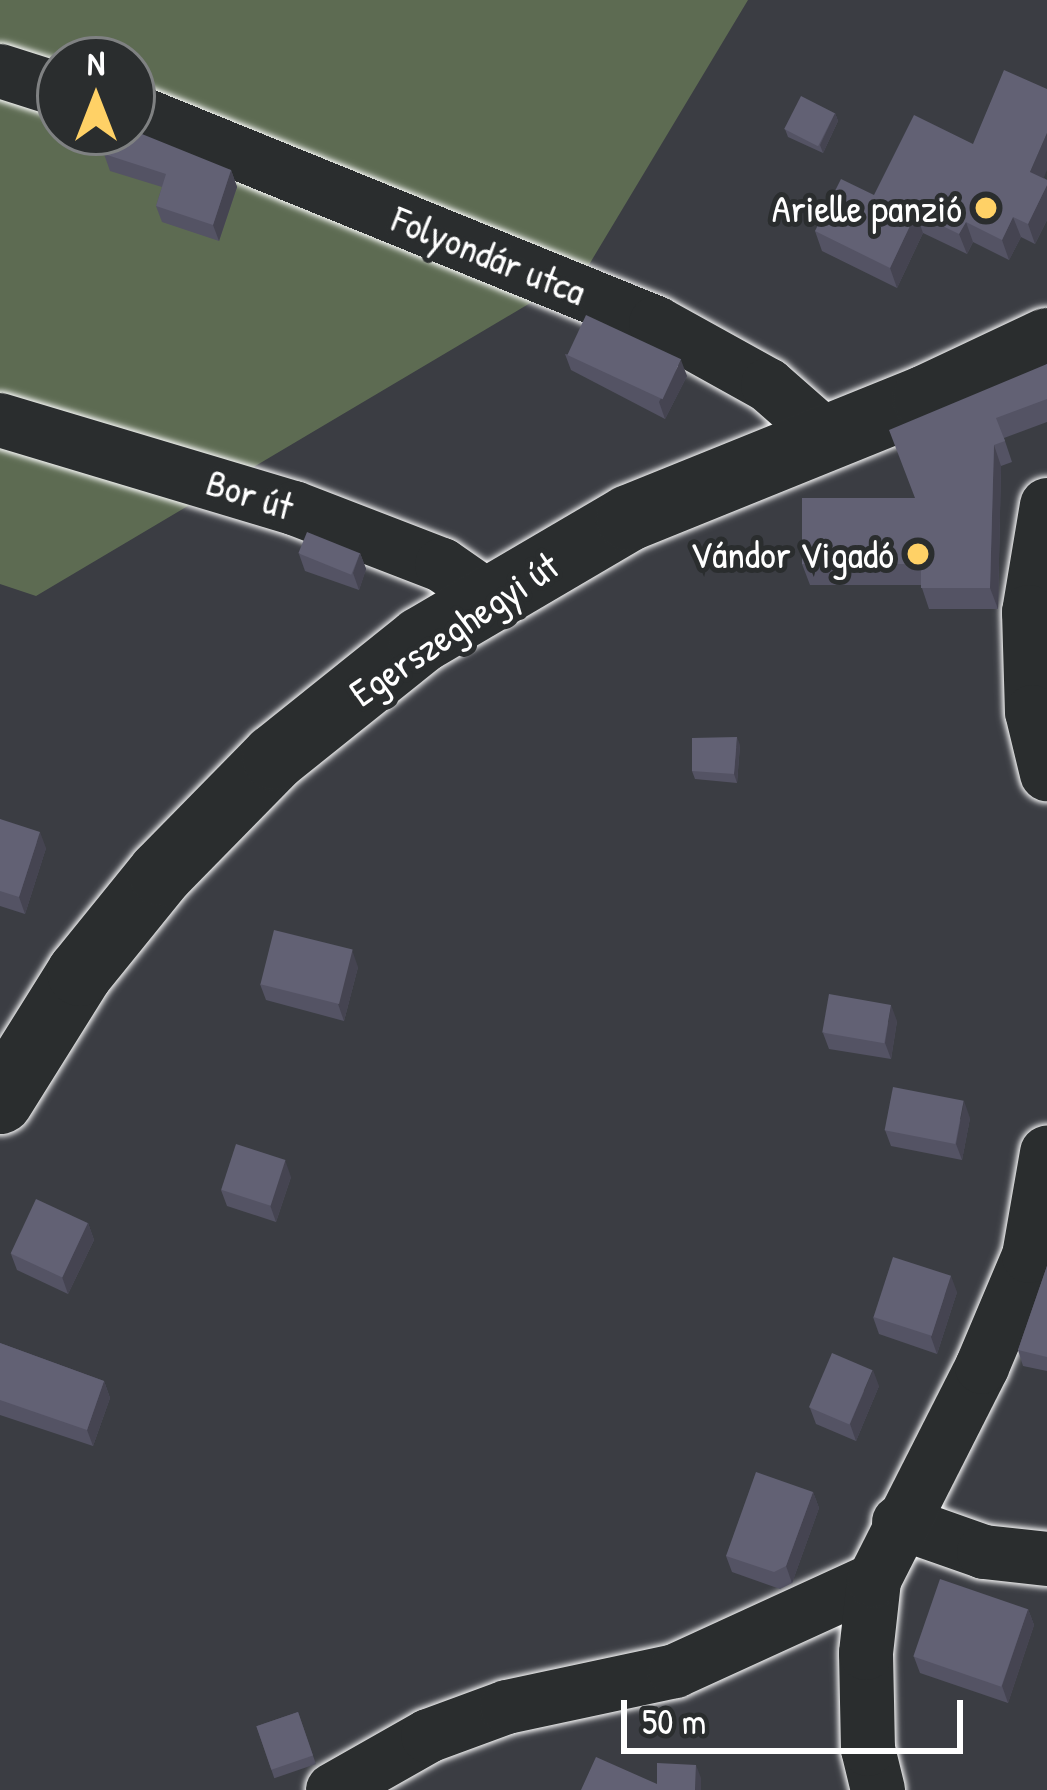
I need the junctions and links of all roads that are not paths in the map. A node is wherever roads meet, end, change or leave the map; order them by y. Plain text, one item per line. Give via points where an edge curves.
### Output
1 (0, 71) edge
2 (36, 82) edge
3 (156, 120) edge
4 (1047, 340) edge
5 (0, 420) edge
6 (826, 436) junction
7 (1047, 505) edge
8 (488, 597) junction
9 (1047, 774) edge
10 (0, 1101) edge
11 (1047, 1153) edge
12 (899, 1522) junction
13 (1047, 1559) edge
14 (874, 1580) junction
15 (333, 1790) edge
16 (878, 1790) edge

1 - 2 street
3 - 6 street, Folyondár utca via 656,323 768,385
4 - 6 street, Egerszeghegyi út
5 - 8 street, Bor út via 294,508 442,565
6 - 8 street, Egerszeghegyi út via 628,518
7 - 9 street via 1028,612 1032,712
8 - 10 street, Egerszeghegyi út via 390,665 232,797 80,974
11 - 12 street via 1028,1256 982,1366
12 - 13 street via 984,1552
12 - 14 street
14 - 15 street via 675,1671 507,1707 428,1736
14 - 16 street via 866,1653 868,1749

